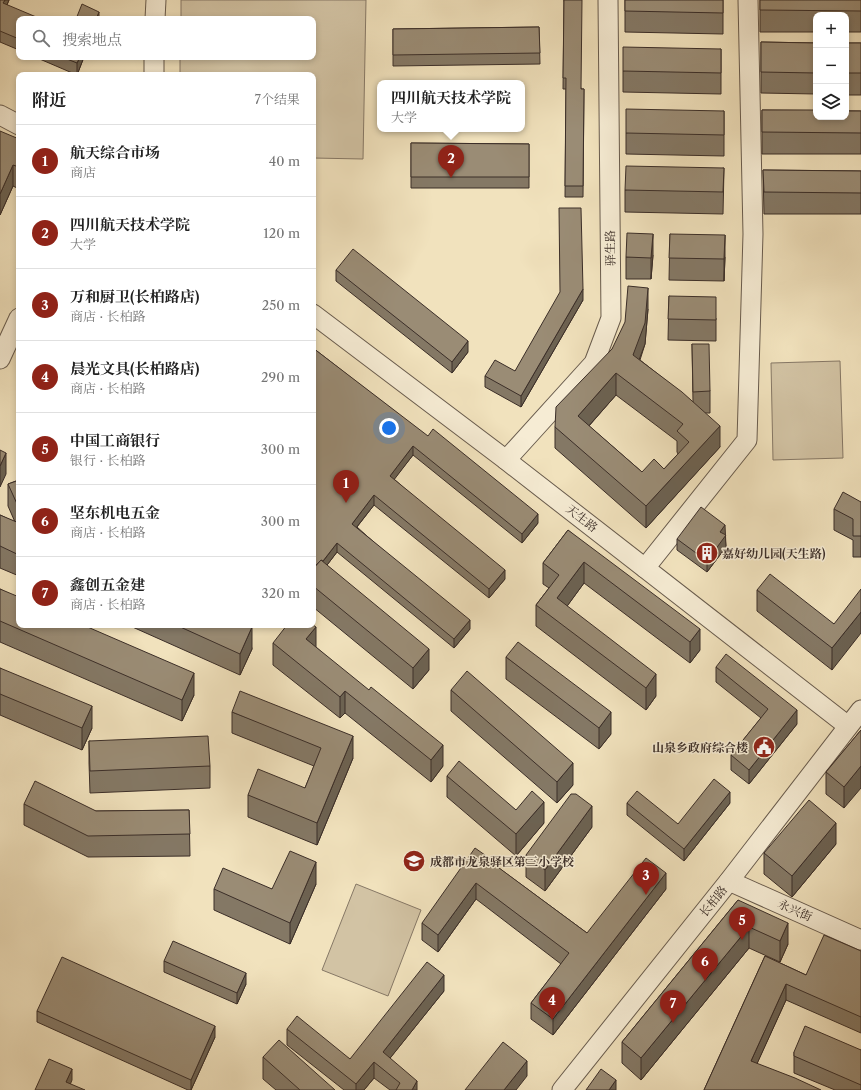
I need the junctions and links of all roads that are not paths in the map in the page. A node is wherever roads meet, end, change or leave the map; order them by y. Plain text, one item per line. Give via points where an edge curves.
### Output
1 (156, 0) edge
2 (608, 0) edge
3 (748, 0) edge
4 (155, 16) edge
5 (154, 60) edge
6 (154, 72) edge
7 (0, 115) edge
8 (16, 123) edge
9 (316, 316) edge
10 (16, 325) edge
11 (0, 360) edge
12 (506, 460) junction
13 (645, 568) junction
14 (861, 710) edge
15 (848, 726) junction
16 (729, 881) junction
17 (861, 940) edge
18 (562, 1090) edge

1 - 4 street
2 - 12 street, 驿生路 via 611,318 594,363
3 - 13 street via 753,234 747,440
5 - 6 street
7 - 8 street
9 - 12 street, 天生路
10 - 11 street
12 - 13 street, 天生路
13 - 15 street, 天生路
14 - 15 street, 长柏路
15 - 16 street, 长柏路
16 - 17 street, 永兴街
16 - 18 street, 长柏路

